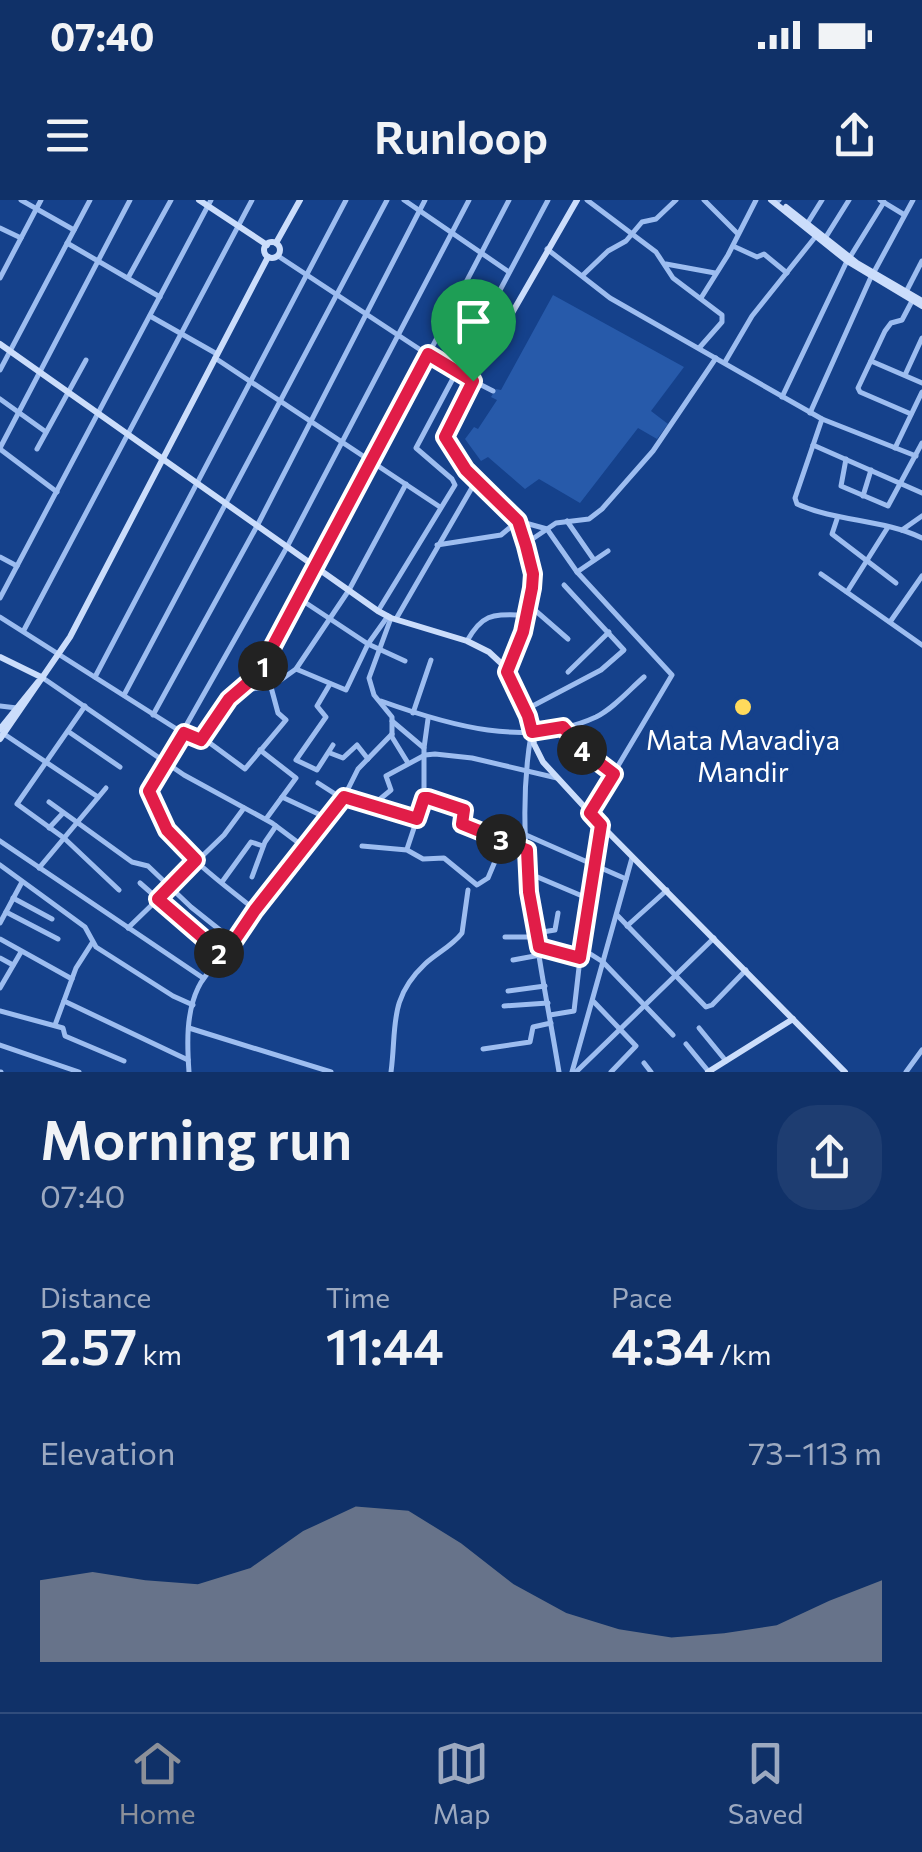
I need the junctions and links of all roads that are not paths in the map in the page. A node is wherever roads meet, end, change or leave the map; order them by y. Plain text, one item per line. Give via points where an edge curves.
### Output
1 (22, 200) edge
2 (41, 200) edge
3 (90, 200) edge
4 (130, 200) edge
5 (170, 200) edge
6 (199, 200) edge
7 (252, 200) edge
8 (300, 200) edge
9 (346, 200) edge
10 (386, 200) edge
11 (404, 200) edge
12 (425, 200) edge
13 (469, 200) edge
14 (509, 200) edge
15 (548, 200) edge
16 (576, 200) edge
17 (587, 200) edge
18 (676, 200) edge
19 (704, 200) edge
20 (756, 200) edge
21 (776, 200) edge
22 (822, 200) edge
23 (849, 200) edge
24 (913, 200) edge
25 (882, 201) edge
26 (210, 203) edge
27 (37, 208) junction
28 (420, 211) junction
29 (904, 215) junction
30 (807, 224) junction
31 (237, 227) junction
32 (0, 228) edge
33 (74, 230) junction
34 (451, 234) junction
35 (632, 234) junction
36 (738, 234) junction
37 (816, 236) junction
38 (21, 238) junction
39 (824, 240) junction
40 (68, 242) junction
41 (276, 244) junction
42 (266, 245) junction
43 (733, 246) junction
44 (547, 250) junction
45 (480, 254) junction
46 (278, 256) junction
47 (268, 257) junction
48 (848, 259) junction
49 (98, 260) junction
50 (922, 261) edge
51 (666, 264) junction
52 (510, 273) junction
53 (786, 273) junction
54 (715, 274) junction
55 (307, 275) junction
56 (872, 275) junction
57 (583, 276) junction
58 (0, 278) edge
59 (128, 278) junction
60 (906, 292) junction
61 (338, 296) junction
62 (160, 297) junction
63 (701, 298) junction
64 (912, 302) junction
65 (922, 304) edge
66 (367, 314) junction
67 (150, 316) junction
68 (180, 333) junction
69 (398, 335) junction
70 (922, 338) edge
71 (0, 344) edge
72 (700, 347) junction
73 (10, 351) junction
74 (428, 354) junction
75 (216, 356) junction
76 (716, 357) junction
77 (86, 360) dead end
78 (871, 361) junction
79 (725, 362) junction
80 (0, 370) edge
81 (38, 372) junction
82 (458, 373) junction
83 (905, 375) junction
84 (473, 381) junction
85 (250, 382) junction
86 (922, 383) edge
87 (493, 391) dead end
88 (922, 392) edge
89 (68, 393) junction
90 (782, 397) junction
91 (1, 399) edge
92 (282, 402) junction
93 (18, 411) junction
94 (810, 413) junction
95 (99, 414) junction
96 (911, 414) junction
97 (822, 419) junction
98 (312, 420) junction
99 (46, 432) junction
100 (128, 435) junction
101 (342, 441) junction
102 (922, 443) edge
103 (813, 445) junction
104 (0, 448) edge
105 (895, 448) junction
106 (37, 450) dead end
107 (916, 456) junction
108 (162, 460) junction
109 (846, 460) junction
110 (372, 461) junction
111 (871, 470) junction
112 (476, 479) junction
113 (197, 484) junction
114 (406, 484) junction
115 (902, 484) junction
116 (57, 492) junction
117 (922, 493) edge
118 (864, 496) junction
119 (227, 505) junction
120 (440, 507) junction
121 (922, 516) edge
122 (837, 519) junction
123 (518, 521) junction
124 (568, 522) junction
125 (257, 526) junction
126 (888, 528) junction
127 (547, 529) junction
128 (902, 530) junction
129 (922, 538) edge
130 (525, 544) junction
131 (437, 545) junction
132 (287, 546) junction
133 (608, 551) dead end
134 (0, 557) edge
135 (594, 560) junction
136 (867, 562) junction
137 (17, 566) junction
138 (316, 567) junction
139 (578, 572) junction
140 (822, 574) dead end
141 (922, 576) edge
142 (896, 584) dead end
143 (564, 585) dead end
144 (349, 590) junction
145 (847, 592) junction
146 (0, 598) edge
147 (300, 599) junction
148 (529, 605) junction
149 (378, 611) junction
150 (527, 615) junction
151 (0, 617) edge
152 (329, 618) junction
153 (391, 618) junction
154 (890, 622) junction
155 (23, 632) junction
156 (609, 632) junction
157 (568, 639) dead end
158 (467, 641) junction
159 (920, 641) edge
160 (368, 644) junction
161 (378, 649) junction
162 (60, 653) junction
163 (0, 657) edge
164 (431, 660) dead end
165 (405, 662) dead end
166 (296, 669) junction
167 (507, 672) junction
168 (568, 672) dead end
169 (95, 677) junction
170 (644, 677) dead end
171 (43, 678) junction
172 (330, 684) junction
173 (271, 687) junction
174 (239, 690) junction
175 (124, 696) junction
176 (381, 702) junction
177 (0, 706) edge
178 (86, 706) junction
179 (18, 709) junction
180 (525, 710) junction
181 (413, 713) junction
182 (154, 714) junction
183 (428, 719) junction
184 (392, 721) junction
185 (563, 727) junction
186 (68, 731) junction
187 (532, 732) junction
188 (1, 733) edge
189 (184, 733) junction
190 (392, 734) junction
191 (203, 738) junction
192 (333, 745) dead end
193 (260, 750) junction
194 (424, 751) junction
195 (329, 752) junction
196 (368, 758) junction
197 (46, 762) junction
198 (168, 762) junction
199 (408, 762) junction
200 (120, 767) dead end
201 (526, 774) junction
202 (614, 774) junction
203 (558, 778) junction
204 (318, 783) dead end
205 (106, 788) dead end
206 (98, 797) junction
207 (282, 797) junction
208 (343, 798) junction
209 (424, 798) junction
210 (49, 802) dead end
211 (374, 804) junction
212 (244, 808) junction
213 (63, 812) junction
214 (590, 813) junction
215 (327, 818) junction
216 (417, 819) junction
217 (266, 820) junction
218 (77, 823) junction
219 (276, 825) junction
220 (601, 825) junction
221 (49, 828) junction
222 (526, 835) junction
223 (64, 838) junction
224 (504, 840) junction
225 (0, 841) edge
226 (263, 846) junction
227 (362, 846) dead end
228 (304, 847) junction
229 (407, 850) junction
230 (527, 850) junction
231 (633, 856) junction
232 (196, 860) junction
233 (0, 865) edge
234 (593, 866) junction
235 (39, 868) junction
236 (528, 873) junction
237 (252, 877) dead end
238 (626, 879) junction
239 (22, 881) junction
240 (222, 882) junction
241 (140, 883) dead end
242 (169, 886) junction
243 (119, 890) dead end
244 (468, 890) dead end
245 (667, 890) junction
246 (13, 898) junction
247 (588, 898) junction
248 (158, 899) junction
249 (255, 910) junction
250 (6, 912) junction
251 (558, 913) dead end
252 (616, 915) junction
253 (52, 920) dead end
254 (0, 923) edge
255 (627, 926) junction
256 (128, 928) junction
257 (537, 935) junction
258 (504, 937) dead end
259 (714, 937) junction
260 (0, 939) edge
261 (58, 939) dead end
262 (92, 942) junction
263 (234, 942) junction
264 (581, 948) junction
265 (22, 951) junction
266 (540, 951) junction
267 (224, 956) junction
268 (0, 958) edge
269 (580, 958) junction
270 (513, 960) dead end
271 (603, 962) junction
272 (14, 965) junction
273 (746, 970) junction
274 (675, 976) junction
275 (204, 978) junction
276 (72, 979) junction
277 (546, 986) junction
278 (0, 988) edge
279 (508, 991) dead end
280 (64, 1001) junction
281 (592, 1001) junction
282 (548, 1003) junction
283 (193, 1005) junction
284 (644, 1005) junction
285 (504, 1006) dead end
286 (0, 1012) edge
287 (551, 1019) junction
288 (793, 1019) junction
289 (55, 1025) junction
290 (188, 1028) junction
291 (699, 1028) dead end
292 (620, 1030) junction
293 (673, 1035) dead end
294 (0, 1044) edge
295 (686, 1044) dead end
296 (484, 1049) dead end
297 (922, 1050) edge
298 (188, 1060) junction
299 (124, 1061) dead end
300 (726, 1061) junction
301 (644, 1063) dead end
302 (70, 1070) edge
303 (79, 1072) edge
304 (188, 1072) edge
305 (331, 1072) edge
306 (390, 1072) edge
307 (559, 1072) edge
308 (574, 1072) edge
309 (611, 1072) edge
310 (651, 1072) edge
311 (708, 1072) edge
312 (845, 1072) edge
313 (906, 1072) edge

1 - 27 street
2 - 27 street
3 - 33 street
4 - 49 street
5 - 59 street
6 - 26 street
7 - 31 street
8 - 41 street
9 - 55 street
10 - 61 street
11 - 28 street
12 - 28 street
13 - 34 street
14 - 45 street
15 - 52 street
16 - 44 street
17 - 35 street
18 - 35 street
19 - 36 street
20 - 36 street
21 - 30 street
21 - 37 street
22 - 30 street
23 - 39 street
24 - 29 street
25 - 29 street
25 - 48 street
26 - 31 street
26 - 62 street
27 - 33 street
27 - 38 street
28 - 34 street
28 - 66 street
29 - 56 street
30 - 39 street
31 - 42 street
31 - 68 street
32 - 38 street
33 - 40 street
34 - 45 street
34 - 69 street
35 - 51 street
35 - 57 street
36 - 43 street
37 - 39 street
37 - 53 street
38 - 58 street
39 - 48 street
40 - 49 street
40 - 73 street
41 - 42 street
41 - 46 street
42 - 47 street
43 - 53 street via 757,258 765,254
43 - 54 street
44 - 57 street
44 - 84 street
45 - 52 street
45 - 74 street
46 - 47 street
46 - 55 street
47 - 75 street
48 - 56 street
48 - 90 street
49 - 59 street
49 - 81 street
50 - 60 street
51 - 54 street
51 - 63 street
52 - 82 street
53 - 79 street
54 - 63 street
55 - 61 street
55 - 85 street
56 - 60 street
56 - 64 street
56 - 94 street
57 - 72 street
59 - 62 street
60 - 65 street
61 - 66 street
61 - 92 street
62 - 67 street
63 - 72 street via 724,318
64 - 65 street
64 - 78 street via 902,320 886,328
66 - 69 street
66 - 98 street
67 - 68 street
67 - 95 street
68 - 75 street
68 - 100 street
69 - 74 street
69 - 101 street
70 - 83 street
71 - 73 street
72 - 76 street
73 - 80 street
73 - 81 street
74 - 82 street
74 - 110 street
75 - 85 street
75 - 108 street
76 - 79 street
76 - 124 street via 638,470 594,516
77 - 89 street
78 - 83 street
78 - 96 street via 858,391
79 - 90 street
81 - 89 street
81 - 93 street
82 - 84 street
82 - 120 street via 416,448 454,482
83 - 86 street
84 - 87 street
84 - 112 street via 445,437
85 - 92 street
85 - 113 street
88 - 96 street
89 - 95 street
89 - 99 street
90 - 94 street
91 - 93 street
92 - 98 street
92 - 119 street
93 - 99 street
93 - 104 street
94 - 97 street
95 - 100 street
95 - 116 street
96 - 105 street
97 - 103 street
97 - 105 street
98 - 101 street
98 - 125 street
99 - 106 street
100 - 108 street
100 - 155 street
101 - 110 street
101 - 132 street
102 - 107 street
103 - 109 street
103 - 122 street via 795,502
104 - 116 street
105 - 107 street
107 - 115 street
108 - 113 street
108 - 162 street
109 - 111 street
109 - 118 street via 839,484
110 - 114 street
110 - 138 street
111 - 115 street
111 - 118 street
112 - 123 street
112 - 131 street
113 - 119 street
113 - 169 street
114 - 120 street
114 - 144 street
115 - 117 street
115 - 118 street via 888,506
116 - 137 street
119 - 125 street
119 - 175 street
120 - 149 street
121 - 128 street
122 - 126 street
122 - 136 street via 832,534
123 - 127 street
123 - 130 street
123 - 131 street via 500,535
124 - 127 street
124 - 135 street
125 - 132 street
125 - 182 street
126 - 128 street
126 - 136 street
127 - 130 street
127 - 139 street
128 - 129 street
130 - 148 street via 533,574
131 - 153 street
132 - 138 street
132 - 189 street
133 - 135 street
134 - 137 street
135 - 139 street
136 - 142 street
136 - 145 street
137 - 146 street
138 - 144 street
138 - 147 street
139 - 202 street via 672,675
140 - 145 street
141 - 154 street
143 - 156 street
144 - 149 street
144 - 152 street
145 - 154 street
147 - 152 street
147 - 174 street via 258,674
148 - 150 street
148 - 157 street
149 - 153 street
150 - 158 street via 486,617
150 - 167 street
151 - 155 street
152 - 160 street
152 - 166 street
153 - 158 street
153 - 160 street
153 - 161 street
154 - 159 street
155 - 162 street
156 - 168 street
156 - 180 street via 622,652
158 - 167 street
160 - 161 street
160 - 172 street via 348,689
161 - 165 street
161 - 176 street via 369,678
162 - 169 street
162 - 171 street
163 - 171 street
164 - 181 street
166 - 172 street
166 - 173 street
167 - 180 street
169 - 175 street
170 - 185 street via 608,709
171 - 178 street
171 - 179 street
172 - 195 street via 317,706 326,716 296,760 318,770
173 - 174 street
173 - 193 street via 286,720
174 - 191 street
175 - 182 street
176 - 181 street
176 - 184 street
177 - 179 street
178 - 186 street
178 - 198 street
179 - 188 street
180 - 187 street
181 - 183 street
182 - 189 street
183 - 187 street
183 - 194 street
184 - 190 street
184 - 194 street
185 - 187 street
185 - 202 street
186 - 197 street
186 - 200 street
187 - 201 street
187 - 203 street via 543,762
188 - 197 street
189 - 191 street
189 - 198 street
190 - 196 street
190 - 199 street
191 - 193 street via 244,769
192 - 195 street
193 - 207 street via 295,776
194 - 199 street
194 - 201 street
194 - 209 street
195 - 196 street via 342,758 357,745
196 - 208 street
197 - 206 street
197 - 221 street via 17,802
198 - 212 street
198 - 232 street via 149,796 167,830
199 - 211 street via 386,776 390,790
201 - 203 street
201 - 222 street
202 - 214 street
203 - 214 street
204 - 208 street
205 - 206 street
206 - 218 street
207 - 215 street
207 - 217 street
208 - 211 street
208 - 215 street
209 - 216 street
209 - 224 street via 464,810 462,824
210 - 213 street
211 - 216 street
212 - 217 street
212 - 232 street
213 - 218 street
213 - 221 street
214 - 220 street
215 - 228 street
216 - 229 street
217 - 219 street
218 - 223 street
218 - 242 street
219 - 226 street
219 - 228 street
220 - 231 street
220 - 234 street
221 - 223 street
222 - 230 street
222 - 234 street
223 - 235 street
223 - 243 street
224 - 229 street via 488,878 477,885 449,860
224 - 230 street
225 - 235 street
226 - 237 street
226 - 240 street via 251,842
227 - 229 street
228 - 249 street
230 - 236 street
231 - 238 street
231 - 245 street
232 - 240 street
232 - 242 street
233 - 239 street
234 - 238 street
234 - 247 street
235 - 256 street
236 - 247 street
236 - 257 street
238 - 252 street
239 - 246 street
239 - 262 street via 86,927
240 - 249 street
241 - 248 street
242 - 248 street
242 - 263 street
244 - 306 street via 462,934 424,965 398,1001
245 - 255 street
245 - 259 street
246 - 250 street
246 - 253 street
247 - 264 street
248 - 256 street
248 - 267 street
249 - 263 street
250 - 254 street
250 - 261 street
251 - 257 street via 555,930
252 - 255 street
252 - 271 street
255 - 274 street
256 - 275 street
257 - 258 street
257 - 266 street
259 - 273 street
259 - 274 street
260 - 265 street
262 - 276 street
262 - 283 street
263 - 267 street
264 - 269 street
264 - 271 street
265 - 272 street
265 - 276 street
266 - 269 street
266 - 270 street
266 - 277 street
267 - 275 street
268 - 272 street
269 - 287 street via 574,1011
271 - 281 street
271 - 284 street
272 - 278 street
273 - 274 street via 709,1008
273 - 288 street
274 - 284 street
275 - 283 street
276 - 280 street
277 - 279 street
277 - 282 street
280 - 289 street
280 - 298 street
281 - 292 street
281 - 308 street
282 - 285 street
282 - 287 street
283 - 290 street
284 - 292 street
284 - 293 street
286 - 289 street
287 - 296 street via 533,1026 530,1042
287 - 307 street
288 - 300 street
288 - 312 street
289 - 299 street
290 - 298 street
290 - 305 street
291 - 300 street
292 - 308 street
292 - 309 street via 635,1048
294 - 302 street
295 - 311 street
297 - 313 street
298 - 304 street
300 - 311 street
301 - 310 street
302 - 303 street

